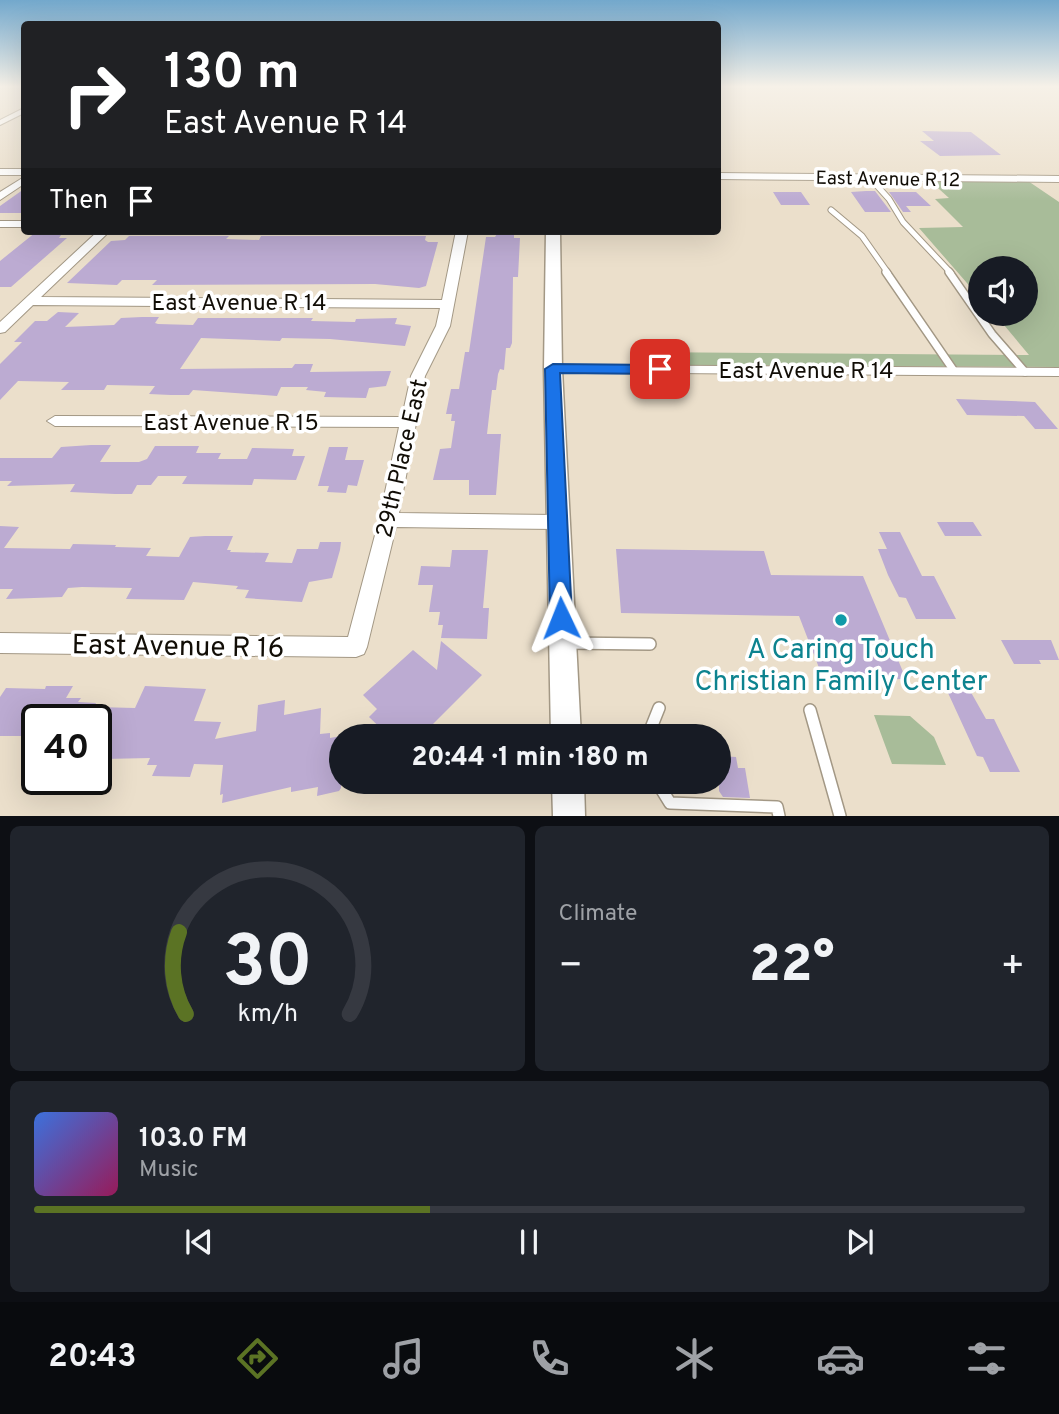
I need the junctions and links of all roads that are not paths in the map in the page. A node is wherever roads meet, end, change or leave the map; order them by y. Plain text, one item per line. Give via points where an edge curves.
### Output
1 (0, 172) edge
2 (21, 172) edge
3 (721, 176) edge
4 (870, 178) junction
5 (1059, 179) edge
6 (21, 182) edge
7 (0, 197) edge
8 (831, 211) dead end
9 (0, 224) edge
10 (21, 224) edge
11 (100, 235) edge
12 (461, 235) edge
13 (553, 235) edge
14 (30, 301) junction
15 (447, 304) junction
16 (0, 329) edge
17 (553, 369) junction
18 (954, 371) junction
19 (1025, 372) junction
20 (1059, 372) edge
21 (55, 421) dead end
22 (407, 422) junction
23 (388, 520) junction
24 (557, 522) junction
25 (0, 643) edge
26 (562, 643) junction
27 (650, 645) dead end
28 (356, 648) joint
29 (659, 708) dead end
30 (810, 710) dead end
31 (565, 724) edge
32 (653, 724) edge
33 (568, 794) edge
34 (663, 794) edge
35 (778, 811) edge
36 (569, 816) edge
37 (840, 816) edge

1 - 2 street
3 - 4 street, East Avenue R 12
4 - 5 street, East Avenue R 12
4 - 19 lane via 953,276 992,334
6 - 7 street
8 - 18 lane via 862,236
9 - 10 street
11 - 14 street
12 - 15 street, 29th Place East
13 - 17 street
14 - 15 street, East Avenue R 14
14 - 16 street
15 - 22 street, 29th Place East via 443,326 418,376
17 - 18 street, East Avenue R 14
17 - 24 street
18 - 19 street, East Avenue R 14
19 - 20 street, East Avenue R 14
21 - 22 street, East Avenue R 15
22 - 23 street, 29th Place East
23 - 24 street
23 - 28 street, 29th Place East
24 - 26 street
25 - 28 street, East Avenue R 16
26 - 27 lane
26 - 31 street
29 - 32 lane
30 - 37 lane
33 - 36 street
34 - 35 lane via 670,803

